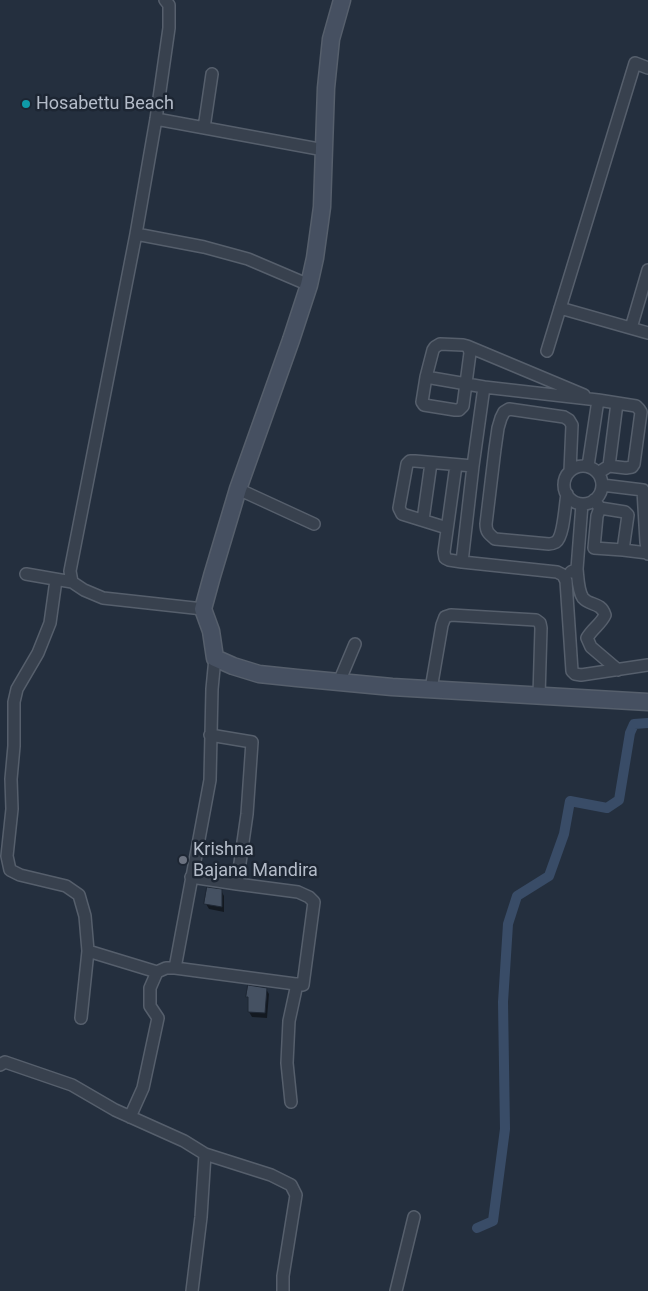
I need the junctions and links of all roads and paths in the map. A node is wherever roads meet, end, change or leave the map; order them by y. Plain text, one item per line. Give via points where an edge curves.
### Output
1 (165, 0) edge
2 (342, 0) edge
3 (648, 68) edge
4 (212, 74) dead end
5 (156, 119) junction
6 (204, 128) junction
7 (324, 150) junction
8 (136, 234) junction
9 (648, 270) edge
10 (309, 285) junction
11 (560, 308) junction
12 (631, 328) junction
13 (648, 333) edge
14 (467, 346) junction
15 (547, 351) dead end
16 (426, 377) junction
17 (466, 384) junction
18 (484, 387) junction
19 (526, 392) junction
20 (598, 400) junction
21 (617, 403) junction
22 (524, 412) junction
23 (476, 446) junction
24 (495, 449) junction
25 (431, 463) junction
26 (456, 465) junction
27 (473, 466) junction
28 (588, 466) junction
29 (610, 466) junction
30 (570, 470) junction
31 (600, 479) junction
32 (238, 489) junction
33 (646, 490) edge
34 (470, 491) junction
35 (490, 494) junction
36 (567, 494) junction
37 (592, 504) junction
38 (423, 520) junction
39 (314, 524) dead end
40 (447, 528) junction
41 (578, 547) junction
42 (594, 548) junction
43 (623, 550) junction
44 (648, 553) edge
45 (462, 562) junction
46 (577, 569) junction
47 (26, 574) dead end
48 (563, 575) junction
49 (56, 580) junction
50 (72, 582) junction
51 (203, 609) junction
52 (355, 644) dead end
53 (215, 658) junction
54 (648, 665) edge
55 (618, 670) junction
56 (339, 682) junction
57 (430, 689) junction
58 (538, 696) junction
59 (648, 702) edge
60 (210, 735) junction
61 (191, 877) junction
62 (237, 884) junction
63 (88, 951) junction
64 (175, 968) junction
65 (157, 972) junction
66 (297, 984) junction
67 (81, 1018) dead end
68 (0, 1066) edge
69 (291, 1102) dead end
70 (130, 1117) junction
71 (205, 1154) junction
72 (414, 1217) dead end
73 (192, 1291) edge
74 (283, 1291) edge
75 (396, 1291) edge

1 - 5 street via 170,28
2 - 7 street via 331,39
3 - 11 street via 635,64
4 - 6 street
5 - 6 street
5 - 8 street
6 - 7 street
7 - 10 street via 322,207
8 - 10 street via 248,259
8 - 50 street via 70,571
9 - 12 street
10 - 32 street
11 - 12 street
11 - 15 street
12 - 13 street
14 - 16 street via 440,344 435,347
14 - 17 street via 470,352
14 - 20 street
16 - 17 street
16 - 17 street via 422,402 429,406 459,410 463,406
17 - 18 street
18 - 19 street
18 - 23 street
19 - 20 street
19 - 22 street
20 - 21 street
20 - 28 street
21 - 29 street
21 - 29 street via 636,406 641,412 637,450 632,467
22 - 24 street via 509,409 504,412
22 - 30 street via 569,420 572,425
23 - 24 street
23 - 27 street
24 - 35 street
25 - 26 street
25 - 38 street
25 - 38 street via 410,461 407,464 399,508 402,514
26 - 27 street
26 - 40 street
27 - 34 street
28 - 30 street
28 - 31 street
29 - 31 street
30 - 36 street via 564,482
31 - 33 street
31 - 37 street via 598,496
32 - 39 street
32 - 51 street
33 - 44 street
34 - 35 street
34 - 45 street
35 - 36 street via 486,524 489,534 502,540 548,544 559,539
36 - 37 street via 571,499
37 - 41 street
37 - 42 street via 597,516
37 - 43 street via 628,514
38 - 40 street
40 - 45 street via 445,558
41 - 42 street
41 - 46 street
42 - 43 street
43 - 44 street
45 - 48 street
46 - 48 street
46 - 55 street via 584,600 600,607 605,615 587,638 589,643
47 - 49 street
48 - 55 street via 572,670 582,675
49 - 50 street
49 - 63 street via 50,623 38,652 16,689 7,856 10,870 66,886 79,896 85,916
50 - 51 street via 103,598
51 - 53 street
52 - 56 street
53 - 56 street via 260,674
53 - 60 street
54 - 55 street
56 - 57 street
57 - 58 street
57 - 58 street via 445,617 536,620 541,628
58 - 59 street
60 - 61 street via 210,780
60 - 62 street via 252,742 247,814
61 - 62 street
61 - 64 street
62 - 66 street via 298,892 314,902 303,985
63 - 65 street
63 - 67 street
64 - 65 street
64 - 66 street
65 - 70 street via 150,988 150,1006 158,1018 143,1088
66 - 69 street via 289,1021 287,1054
68 - 70 street via 5,1062 72,1085
70 - 71 street
71 - 73 street
71 - 74 street via 271,1175 291,1185 296,1195
72 - 75 street

